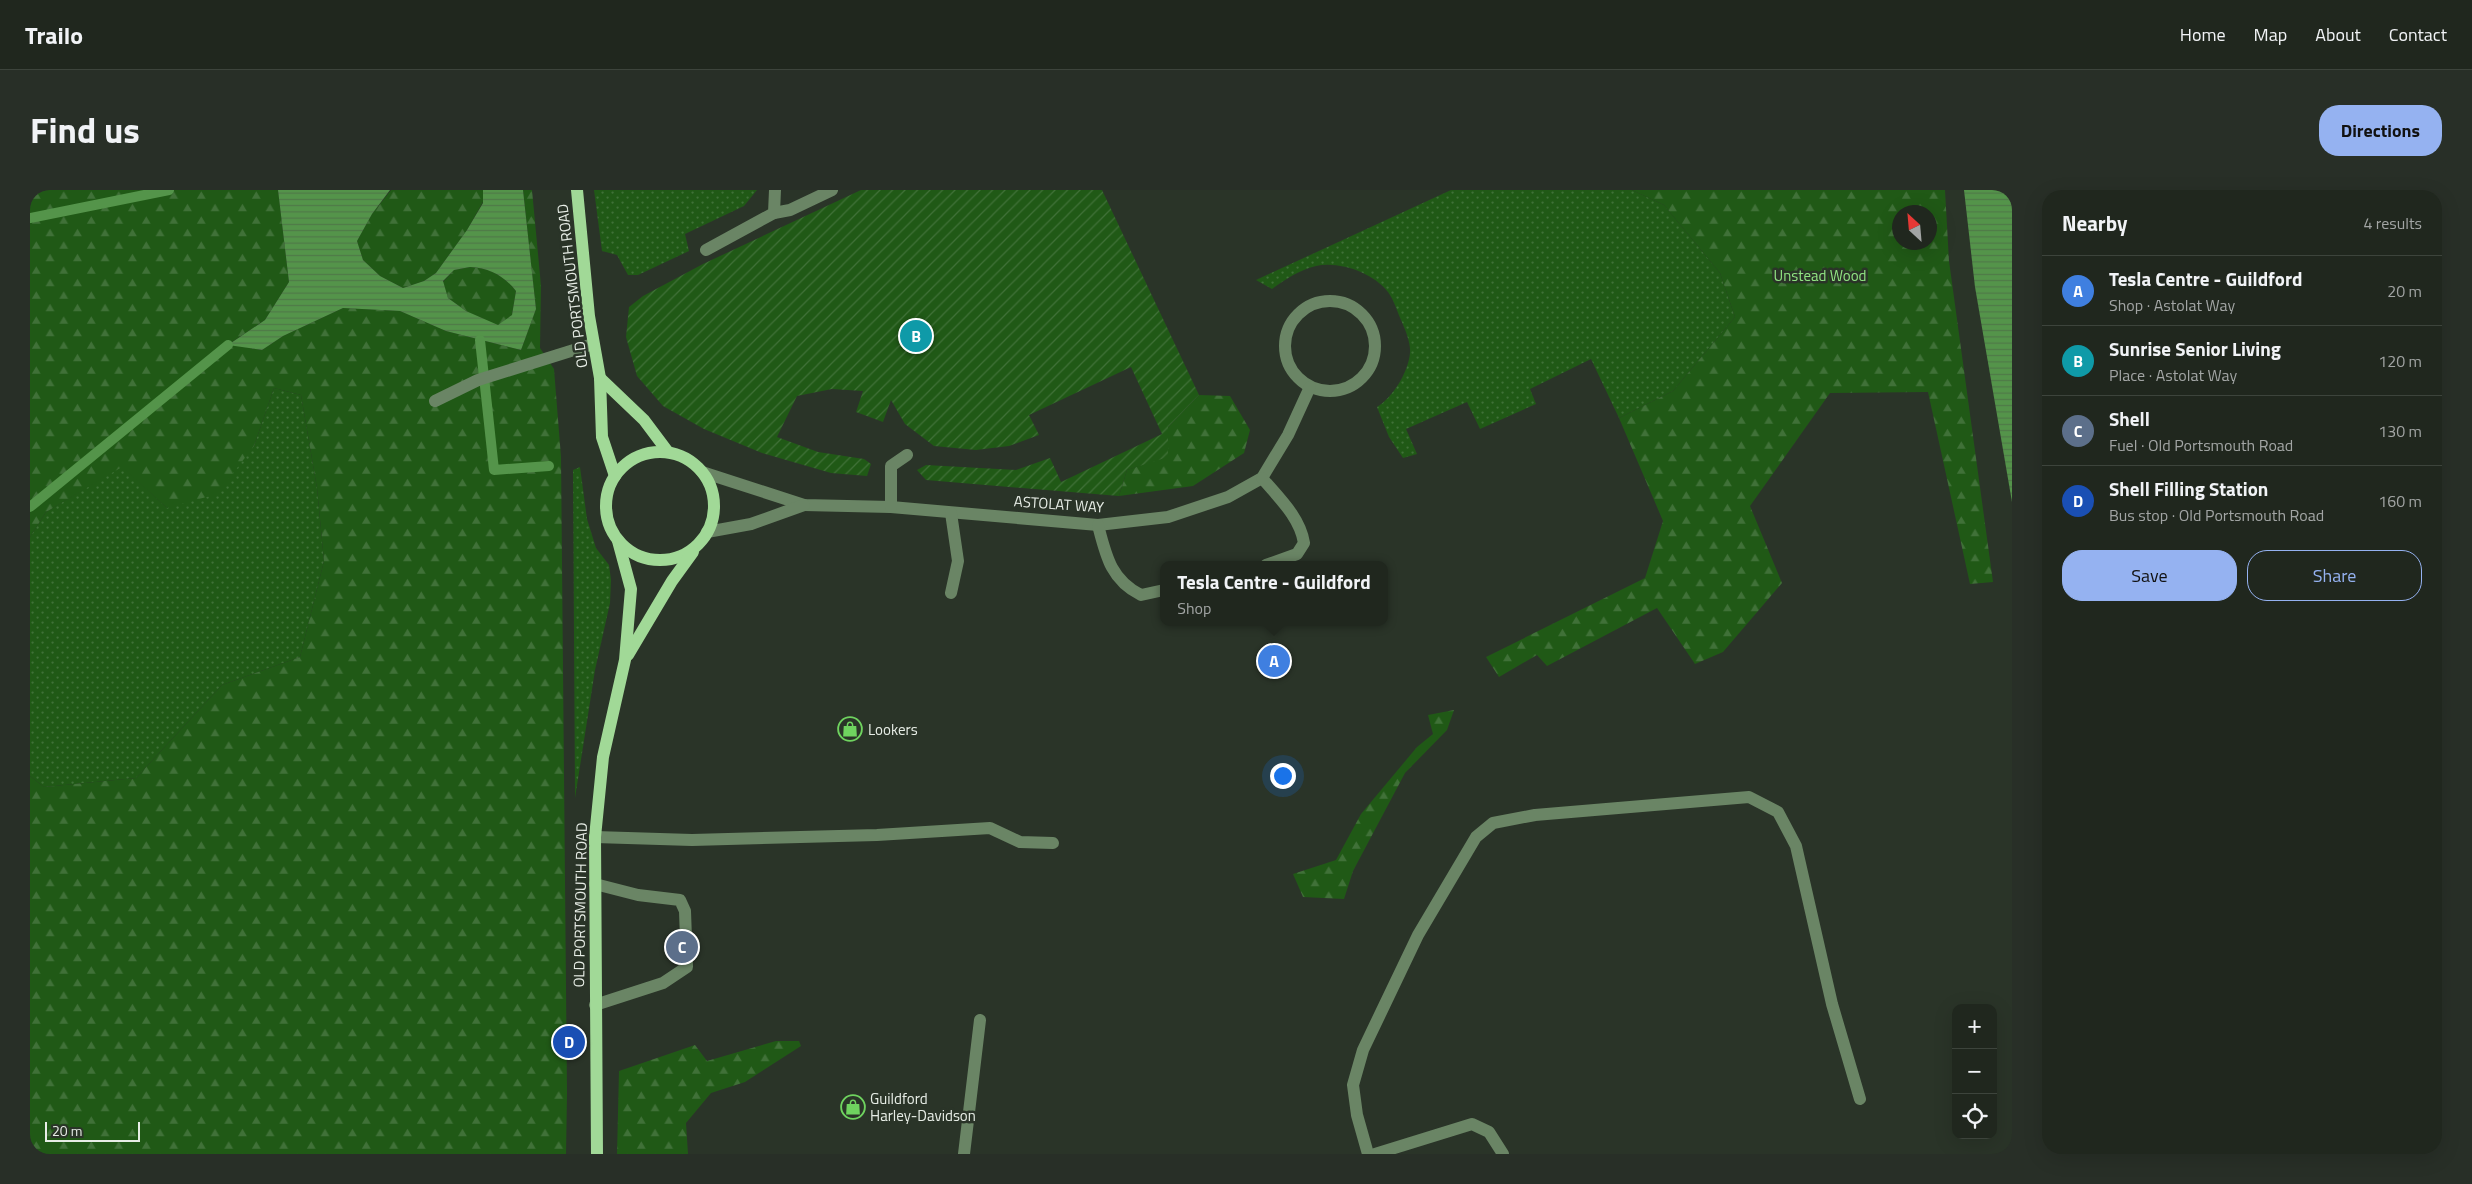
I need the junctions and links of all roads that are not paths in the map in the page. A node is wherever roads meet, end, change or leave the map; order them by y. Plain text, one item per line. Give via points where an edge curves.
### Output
1 (577, 190) edge
2 (775, 190) edge
3 (832, 190) edge
4 (774, 213) junction
5 (706, 250) dead end
6 (593, 344) junction
7 (600, 378) junction
8 (1310, 387) junction
9 (435, 401) dead end
10 (668, 452) junction
11 (907, 455) dead end
12 (702, 472) junction
13 (615, 476) junction
14 (1262, 478) junction
15 (804, 505) junction
16 (891, 507) junction
17 (951, 513) junction
18 (1098, 525) junction
19 (707, 532) junction
20 (618, 541) junction
21 (697, 546) junction
22 (1282, 561) edge
23 (1160, 591) edge
24 (951, 593) dead end
25 (625, 660) junction
26 (595, 837) junction
27 (1053, 842) dead end
28 (595, 884) junction
29 (595, 1005) junction
30 (980, 1020) dead end
31 (1860, 1099) dead end
32 (597, 1154) edge
33 (964, 1154) edge
34 (1368, 1154) edge
35 (1375, 1154) edge
36 (1503, 1154) edge

1 - 6 main road, OLD PORTSMOUTH ROAD
2 - 4 street
3 - 4 street via 790,210
4 - 5 street
6 - 7 main road, OLD PORTSMOUTH ROAD
6 - 9 street via 478,380
7 - 10 main road, OLD PORTSMOUTH ROAD via 644,420
7 - 13 main road, OLD PORTSMOUTH ROAD via 602,437
8 - 8 street via 1289,368 1284,338 1300,312 1313,303 1344,302 1357,310 1371,328 1375,350 1371,365 1350,387 1337,391
8 - 14 street, ASTOLAT WAY via 1288,435
10 - 12 main road
10 - 13 main road via 640,455
11 - 16 street via 891,466
12 - 15 street, ASTOLAT WAY
12 - 19 main road via 714,501 713,517
13 - 20 main road via 608,492 606,510 609,526
14 - 18 street, ASTOLAT WAY via 1228,498 1168,517
14 - 22 street via 1302,530 1304,542 1297,554
15 - 16 street, ASTOLAT WAY
15 - 19 street, ASTOLAT WAY via 751,524
16 - 17 street, ASTOLAT WAY
17 - 18 street, ASTOLAT WAY
17 - 24 street via 958,561
18 - 23 street via 1104,549 1120,582 1141,595
19 - 21 main road
20 - 21 main road via 631,553 648,559 682,556
20 - 25 main road, OLD PORTSMOUTH ROAD via 631,589
21 - 25 main road, OLD PORTSMOUTH ROAD
25 - 26 main road, OLD PORTSMOUTH ROAD via 603,756
26 - 27 street via 692,840 990,828 1020,842
26 - 28 main road, OLD PORTSMOUTH ROAD
28 - 29 main road, OLD PORTSMOUTH ROAD
28 - 29 street via 638,895 680,900 685,911 687,967 663,983
29 - 32 main road, OLD PORTSMOUTH ROAD
30 - 33 street
31 - 34 street via 1832,1004 1796,846 1778,812 1749,797 1534,815 1493,822 1476,837 1418,935 1363,1050 1353,1085 1357,1116
35 - 36 street via 1472,1124 1489,1132

